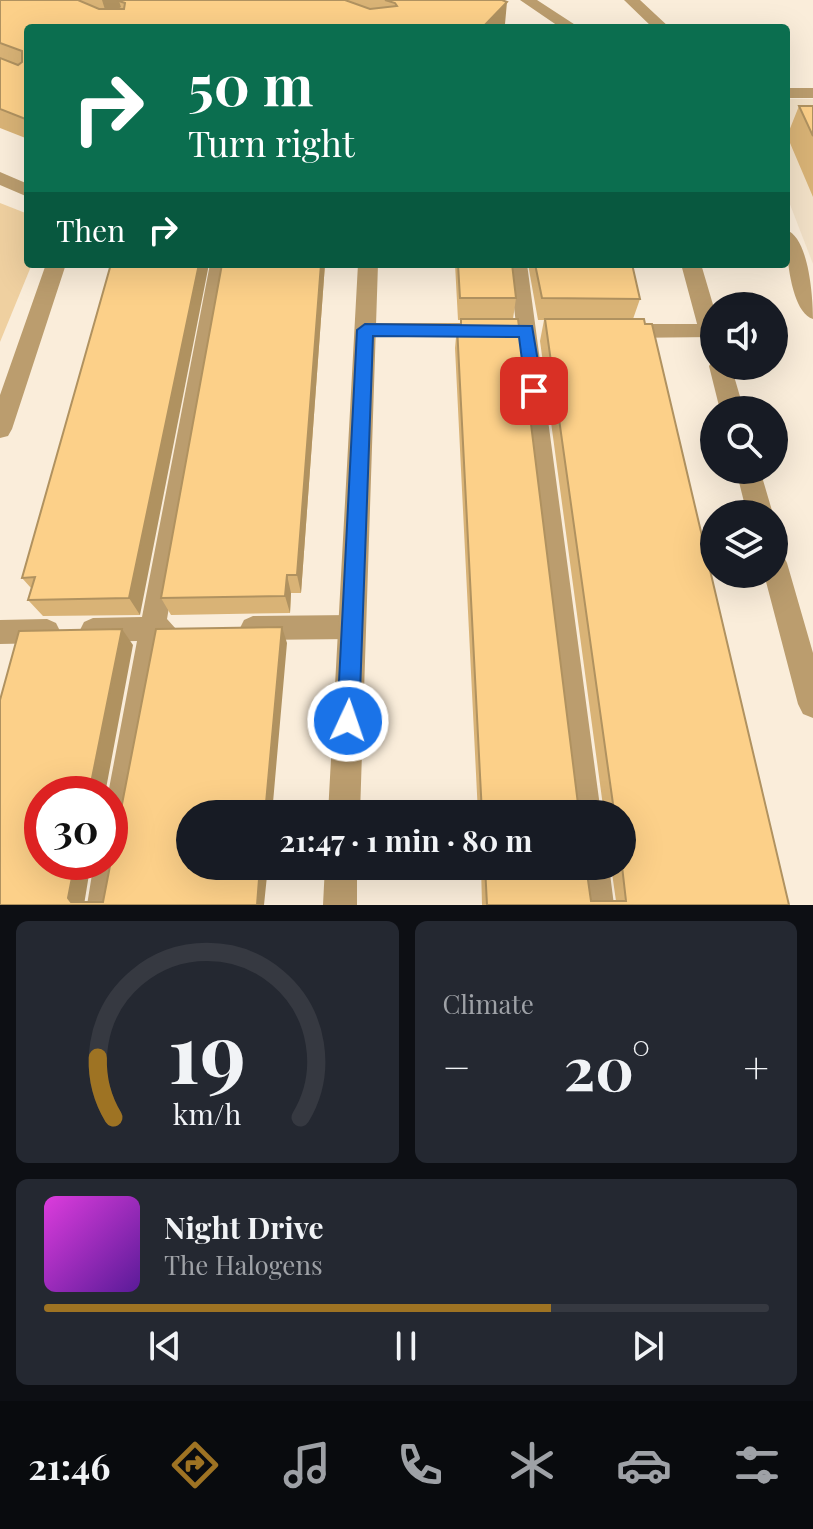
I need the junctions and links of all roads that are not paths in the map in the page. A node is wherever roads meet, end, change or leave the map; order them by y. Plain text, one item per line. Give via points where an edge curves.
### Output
1 (527, 0) edge
2 (631, 0) edge
3 (566, 24) edge
4 (658, 24) edge
5 (790, 93) edge
6 (813, 93) edge
7 (0, 178) edge
8 (24, 189) edge
9 (790, 248) edge
10 (55, 268) edge
11 (218, 268) edge
12 (368, 268) edge
13 (519, 268) edge
14 (692, 268) edge
15 (700, 296) edge
16 (813, 311) edge
17 (365, 330) junction
18 (534, 331) junction
19 (603, 331) edge
20 (700, 338) edge
21 (0, 429) edge
22 (781, 588) edge
23 (352, 627) junction
24 (229, 628) edge
25 (152, 629) junction
26 (182, 629) edge
27 (0, 632) edge
28 (813, 704) edge
29 (125, 776) edge
30 (345, 800) edge
31 (585, 800) edge
32 (106, 880) edge
33 (341, 880) edge
34 (596, 880) edge
35 (102, 905) edge
36 (340, 905) edge
37 (599, 905) edge

1 - 3 street
2 - 4 street
5 - 6 lane
7 - 8 street
9 - 16 street
10 - 21 street
11 - 25 lane
12 - 17 street
13 - 18 lane
14 - 15 street
17 - 18 lane
17 - 23 street
18 - 31 lane
19 - 20 lane
22 - 28 street
23 - 24 lane
23 - 30 street
25 - 26 lane
25 - 27 lane
25 - 29 lane
32 - 35 lane
33 - 36 street
34 - 37 lane

